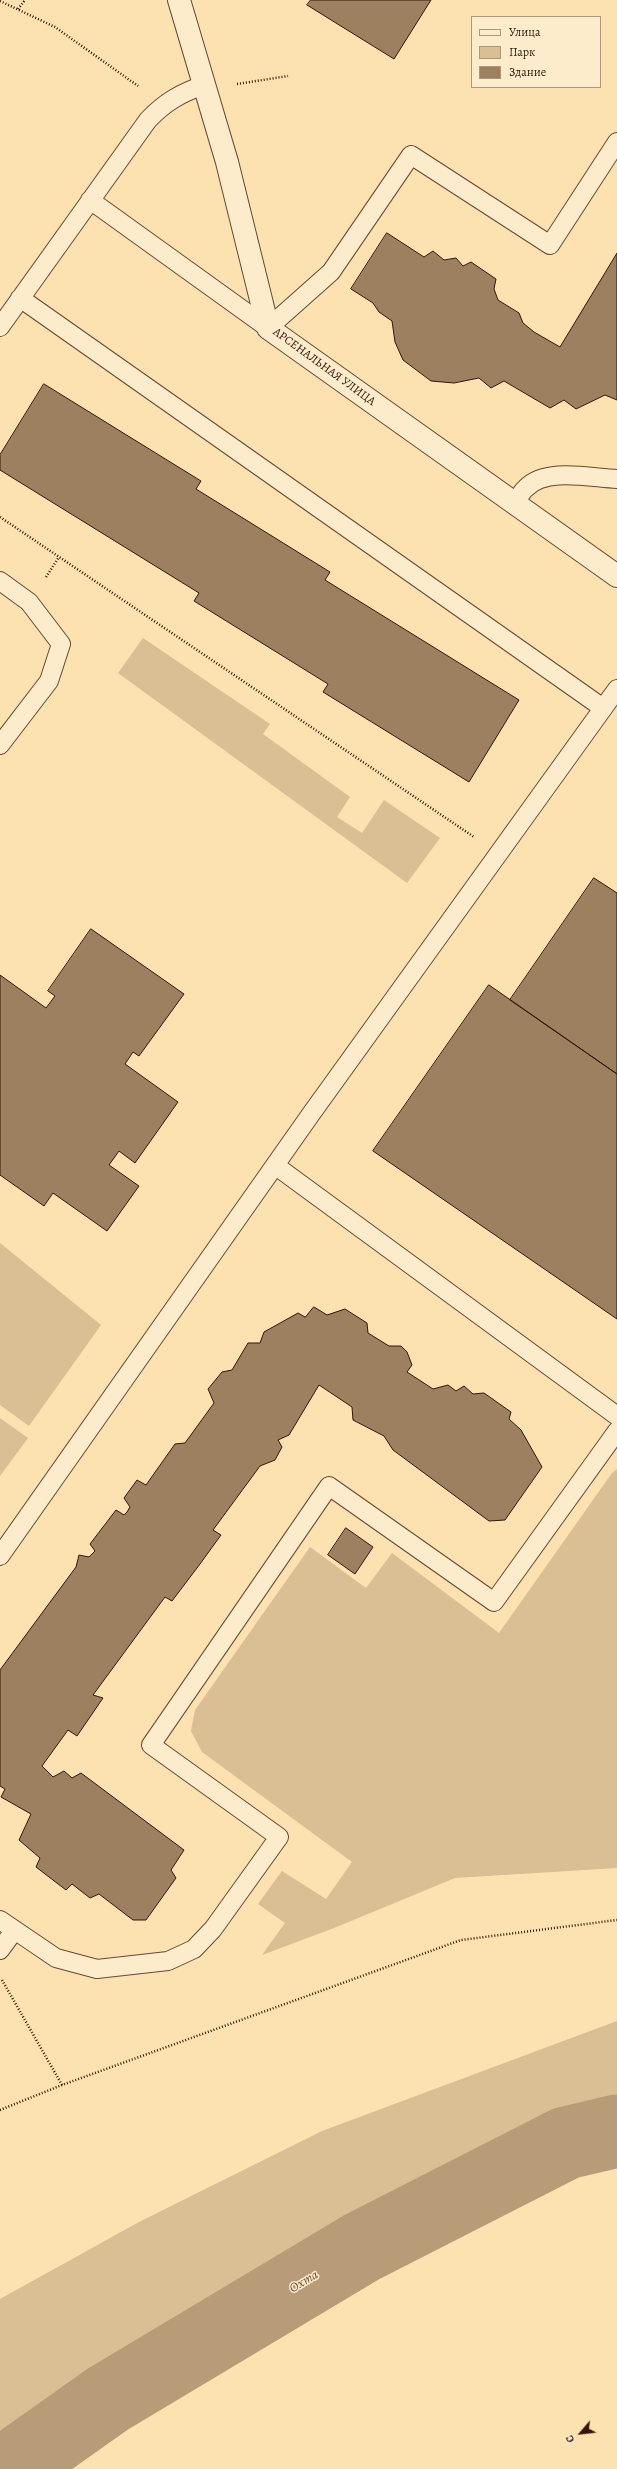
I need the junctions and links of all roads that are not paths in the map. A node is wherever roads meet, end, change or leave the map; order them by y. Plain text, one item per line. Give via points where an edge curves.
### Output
1 (179, 0) edge
2 (204, 85) junction
3 (617, 142) edge
4 (90, 200) junction
5 (20, 298) junction
6 (0, 327) edge
7 (268, 328) junction
8 (617, 479) edge
9 (515, 504) junction
10 (617, 576) edge
11 (0, 581) edge
12 (617, 688) edge
13 (603, 708) junction
14 (0, 745) edge
15 (276, 1166) junction
16 (617, 1416) edge
17 (617, 1431) edge
18 (0, 1556) edge
19 (7, 1926) edge
20 (0, 1950) edge

1 - 2 street, АРСЕНАЛЬНАЯ УЛИЦА
2 - 4 lane via 183,92 163,104 148,120
2 - 7 street, АРСЕНАЛЬНАЯ УЛИЦА via 227,162
3 - 7 lane via 550,245 411,155 331,272
4 - 5 lane
4 - 7 lane
5 - 6 lane
5 - 13 lane
7 - 9 street, АРСЕНАЛЬНАЯ УЛИЦА
8 - 9 lane via 562,476 541,478 526,488
9 - 10 street, АРСЕНАЛЬНАЯ УЛИЦА
11 - 14 lane via 29,602 61,644 48,681
12 - 13 lane
13 - 15 lane
15 - 16 lane
15 - 18 lane
17 - 19 lane via 494,1602 329,1486 151,1745 278,1837 213,1929 194,1948 168,1961 97,1969 56,1958
19 - 20 lane

